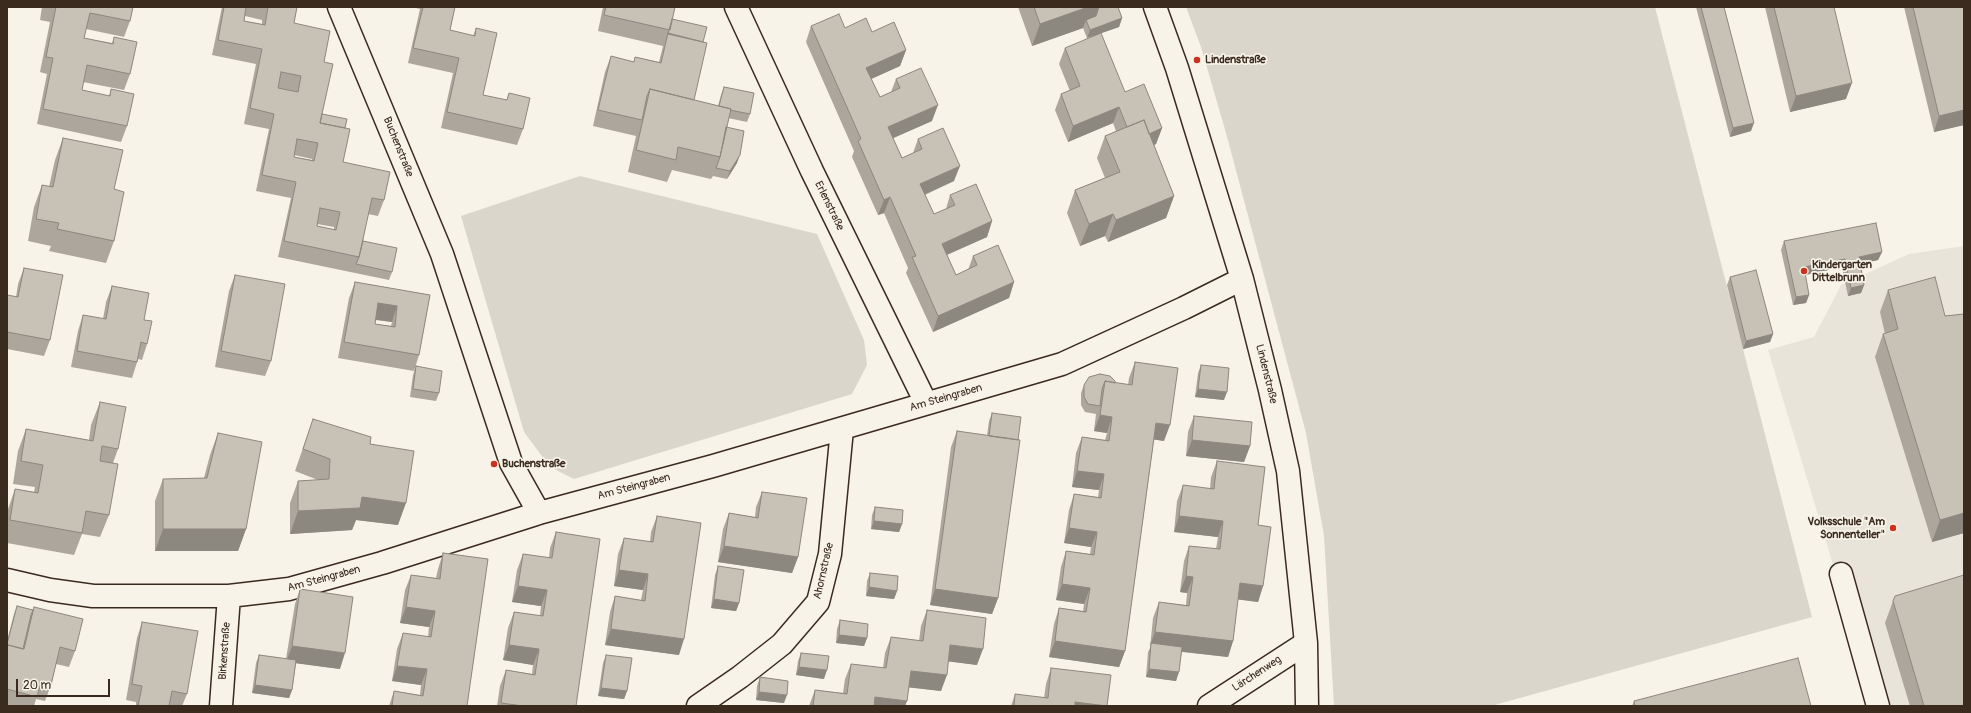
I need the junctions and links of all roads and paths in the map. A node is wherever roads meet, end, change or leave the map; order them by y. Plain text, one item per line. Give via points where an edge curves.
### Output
1 (339, 7) edge
2 (736, 7) edge
3 (1155, 7) edge
4 (1242, 279) junction
5 (926, 403) junction
6 (842, 429) junction
7 (539, 513) junction
8 (1841, 574) dead end
9 (7, 580) edge
10 (229, 596) junction
11 (1306, 643) junction
12 (221, 706) edge
13 (698, 706) edge
14 (1209, 706) edge
15 (1307, 706) edge
16 (1878, 706) edge

1 - 7 street, Buchenstraße via 442,254 511,463
2 - 5 street, Erlenstraße
3 - 4 street, Lindenstraße via 1182,82
4 - 5 street, Am Steingraben via 1062,364
4 - 11 street, Lindenstraße via 1288,471
5 - 6 street, Am Steingraben
6 - 7 street, Am Steingraben
6 - 13 street, Ahornstraße via 830,554 818,602 782,644
7 - 10 street, Am Steingraben via 382,563 289,589
8 - 16 street
9 - 10 street, Am Steingraben via 93,596
10 - 12 street, Birkenstraße
11 - 14 street, Lärchenweg
11 - 15 street, Lindenstraße

